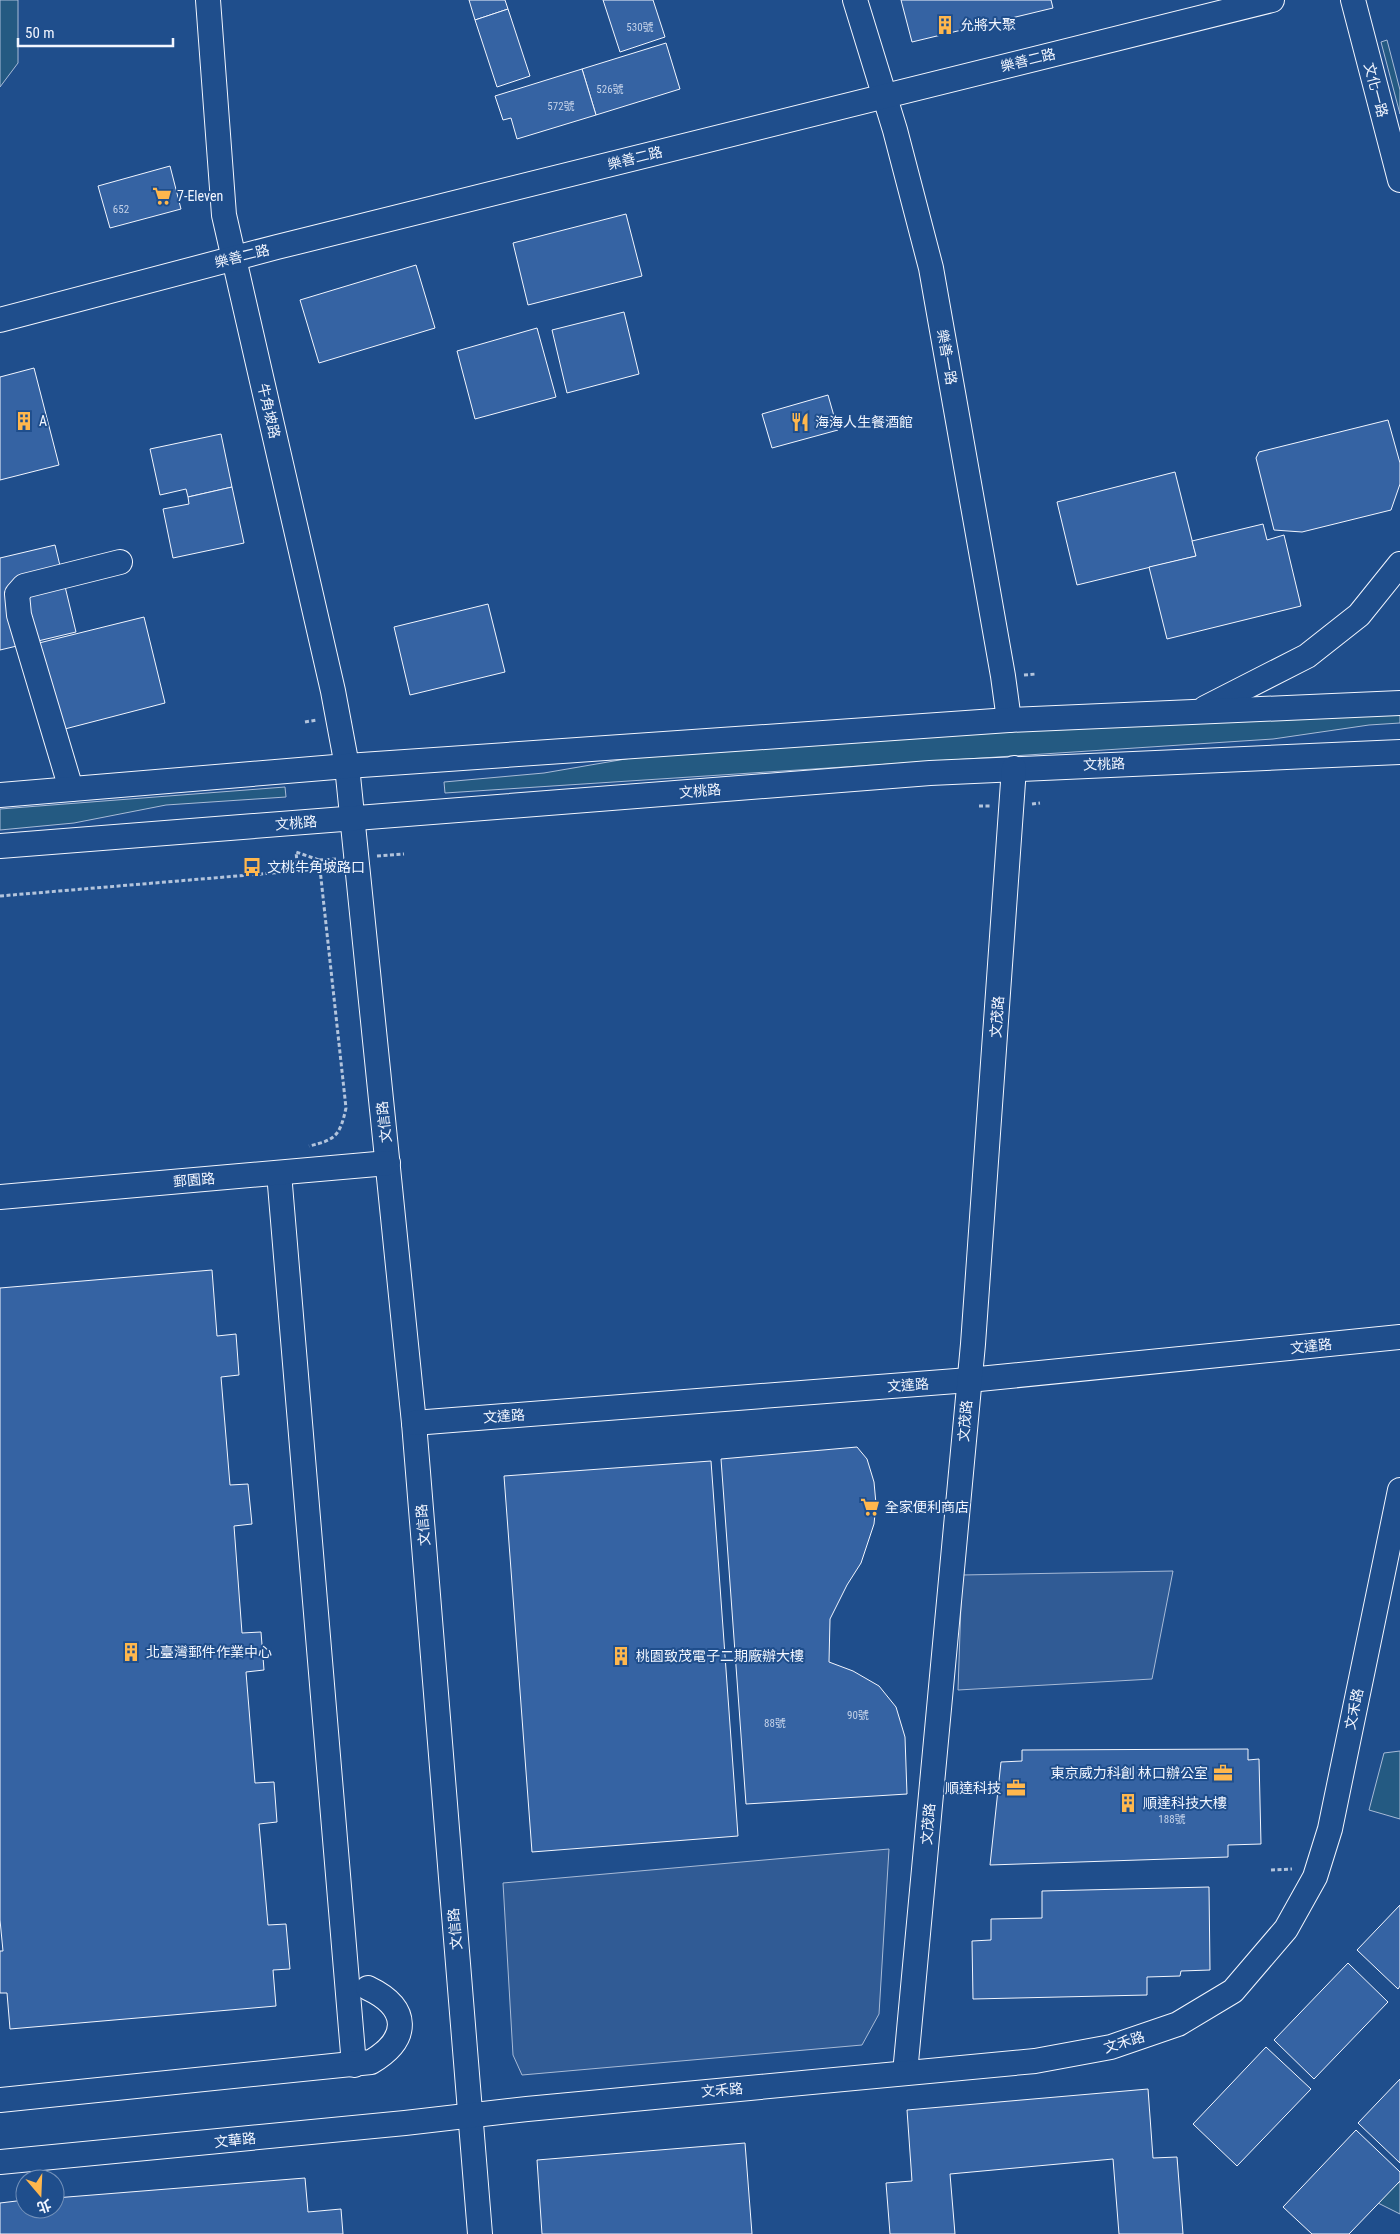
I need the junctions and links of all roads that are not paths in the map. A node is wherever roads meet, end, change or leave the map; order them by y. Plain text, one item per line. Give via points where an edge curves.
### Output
1 (208, 0) edge
2 (855, 0) edge
3 (1272, 0) edge
4 (1353, 0) edge
5 (885, 96) junction
6 (1400, 180) edge
7 (234, 258) junction
8 (0, 320) edge
9 (120, 562) dead end
10 (1400, 564) edge
11 (1400, 703) edge
12 (1198, 711) junction
13 (1008, 720) junction
14 (1400, 752) edge
15 (347, 766) junction
16 (1014, 768) junction
17 (72, 789) junction
18 (0, 795) edge
19 (353, 818) junction
20 (0, 846) edge
21 (388, 1164) junction
22 (279, 1173) junction
23 (0, 1197) edge
24 (1400, 1337) edge
25 (969, 1380) junction
26 (414, 1423) junction
27 (1400, 1490) edge
28 (368, 1988) dead end
29 (354, 2065) junction
30 (904, 2073) junction
31 (0, 2100) edge
32 (470, 2116) junction
33 (0, 2162) edge
34 (480, 2234) edge

1 - 7 street, 牛角坡路 via 222,194
2 - 5 street, 樂善一路
3 - 5 street, 樂善二路
4 - 6 street, 文化一路
5 - 7 street, 樂善二路
5 - 13 street, 樂善一路 via 931,268
7 - 8 street, 樂善二路
7 - 15 street, 牛角坡路 via 333,691
9 - 17 street via 24,586 17,594 19,615
10 - 12 street via 1359,615 1307,656
11 - 12 street
12 - 13 street
13 - 15 street
14 - 16 street, 文桃路
15 - 17 street
15 - 19 street, 牛角坡路
16 - 19 street, 文桃路
16 - 25 street, 文茂路
17 - 18 street
19 - 20 street, 文桃路
19 - 21 street, 文信路
21 - 22 street, 郵園路
21 - 26 street, 文信路
22 - 23 street, 郵園路
22 - 29 street
24 - 25 street, 文達路
25 - 26 street, 文達路
25 - 30 street, 文茂路
26 - 32 street, 文信路
27 - 30 street, 文禾路 via 1330,1829 1315,1876 1286,1929 1233,1991 1178,2024 1102,2049 1035,2061
28 - 29 street via 385,1996 397,2010 399,2024 396,2040 385,2054 371,2062
29 - 31 street
30 - 32 street, 文禾路
32 - 33 street, 文華路
32 - 34 street, 文信路

